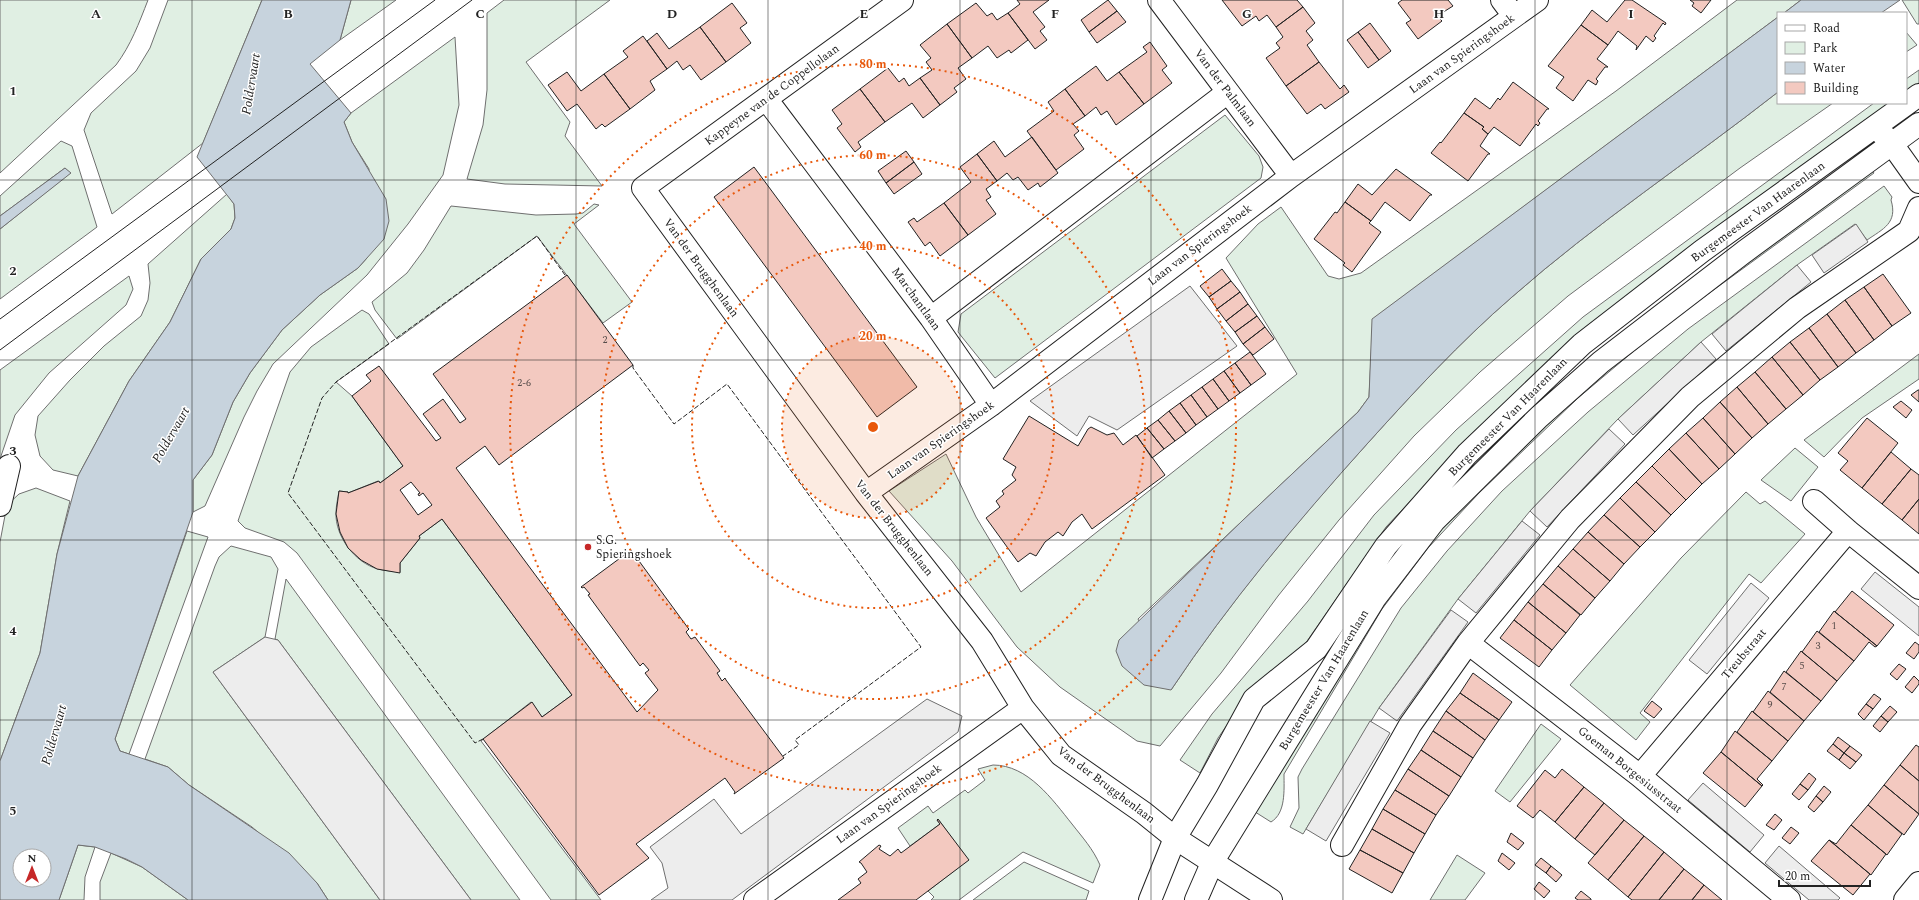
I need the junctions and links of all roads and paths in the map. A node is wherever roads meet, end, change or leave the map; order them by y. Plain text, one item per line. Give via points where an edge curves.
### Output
1 (902, 0) edge
2 (1159, 0) edge
3 (1537, 0) edge
4 (1508, 8) edge
5 (1228, 92) junction
6 (1919, 95) edge
7 (767, 100) junction
8 (1907, 104) edge
9 (1907, 104) edge
10 (1919, 124) edge
11 (1876, 127) junction
12 (1892, 144) junction
13 (1291, 176) junction
14 (1919, 182) edge
15 (643, 188) joint
16 (1919, 208) edge
17 (1914, 235) edge
18 (931, 318) junction
19 (991, 405) junction
20 (9, 466) dead end
21 (866, 493) junction
22 (1814, 501) dead end
23 (0, 505) edge
24 (1848, 531) junction
25 (1919, 588) edge
26 (1468, 643) junction
27 (1023, 708) junction
28 (1640, 776) junction
29 (1175, 838) junction
30 (1342, 845) dead end
31 (1213, 861) junction
32 (1919, 883) edge
33 (755, 900) edge
34 (1150, 900) edge
35 (1196, 900) edge
36 (1271, 900) edge
37 (1789, 900) edge
38 (1905, 900) edge

1 - 7 street, Kappeyne van de Coppellolaan
2 - 5 street, Van der Palmlaan
3 - 4 street, Laan van Spieringshoek
4 - 13 street, Laan van Spieringshoek
5 - 13 street, Van der Palmlaan
5 - 18 street
6 - 8 street, Burgemeester Van Haarenlaan
7 - 15 street, Kappeyne van de Coppellolaan
7 - 18 street, Marchantlaan
9 - 11 street, Burgemeester Van Haarenlaan
10 - 12 street, Burgemeester Van Haarenlaan
11 - 12 street
11 - 29 street, Burgemeester Van Haarenlaan via 1702,252 1582,344 1467,454 1386,546 1316,649 1254,699
12 - 14 street
12 - 31 street, Burgemeester Van Haarenlaan via 1744,252 1601,362 1538,416 1434,520 1375,598
13 - 19 street, Laan van Spieringshoek
15 - 21 street, Van der Brugghenlaan
16 - 17 street
17 - 26 street via 1797,308 1690,397 1570,518
18 - 19 street, Marchantlaan
19 - 21 street, Laan van Spieringshoek
20 - 23 street
21 - 27 street, Van der Brugghenlaan via 982,641
22 - 24 street
24 - 25 street
24 - 28 street, Treubstraat
26 - 28 street, Goeman Borgesiusstraat
26 - 30 street via 1410,725
27 - 29 street, Van der Brugghenlaan via 1061,755
27 - 33 street, Laan van Spieringshoek
28 - 37 street, Goeman Borgesiusstraat
29 - 31 street
29 - 34 street, Burgemeester Van Haarenlaan
31 - 35 street, Burgemeester Van Haarenlaan
31 - 36 street
32 - 38 street

